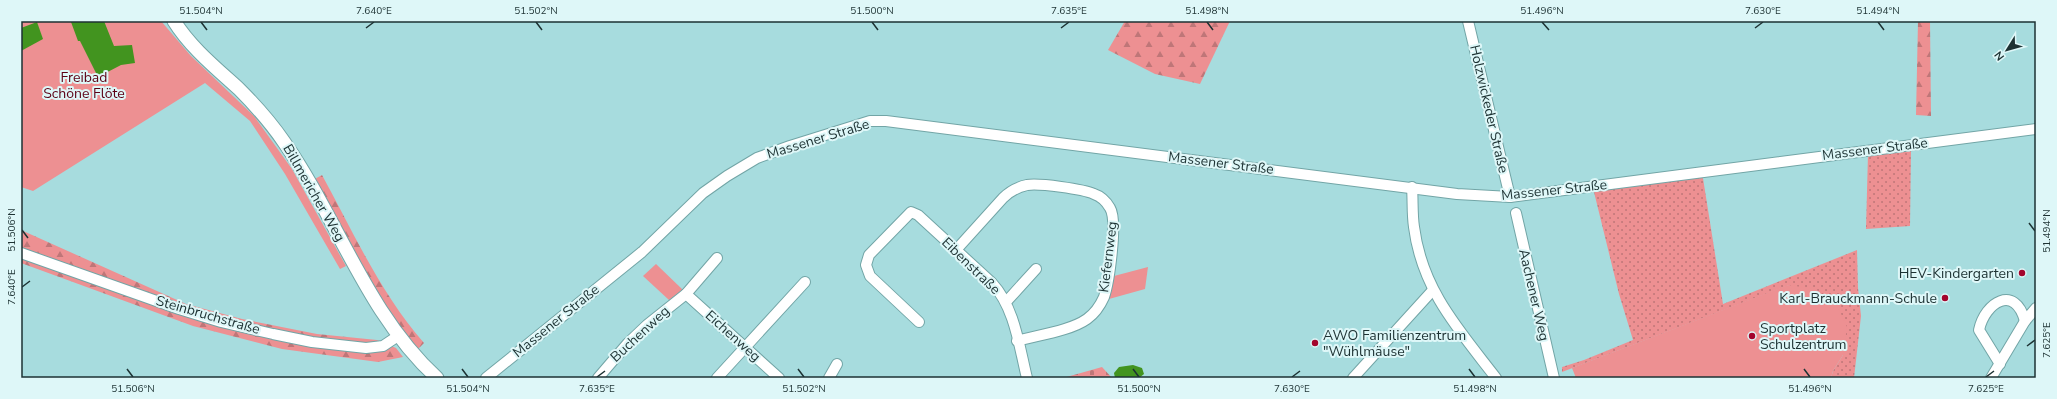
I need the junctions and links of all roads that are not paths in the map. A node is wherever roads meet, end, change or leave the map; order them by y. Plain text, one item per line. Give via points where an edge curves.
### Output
1 (174, 21) edge
2 (1468, 21) edge
3 (2036, 128) edge
4 (1412, 187) junction
5 (1510, 197) junction
6 (1516, 212) dead end
7 (956, 250) junction
8 (21, 253) edge
9 (717, 258) dead end
10 (1036, 269) dead end
11 (805, 282) dead end
12 (1433, 290) junction
13 (686, 294) junction
14 (1006, 302) junction
15 (2036, 308) edge
16 (2025, 321) junction
17 (919, 322) dead end
18 (398, 336) junction
19 (1017, 341) junction
20 (746, 347) junction
21 (837, 364) dead end
22 (2000, 364) junction
23 (437, 378) edge
24 (486, 378) edge
25 (598, 378) edge
26 (717, 378) edge
27 (779, 378) edge
28 (829, 378) edge
29 (1027, 378) edge
30 (1353, 378) edge
31 (1496, 378) edge
32 (1554, 378) edge
33 (1991, 378) edge

1 - 18 main road, Billmericher Weg via 195,47 260,110 285,143 323,205 364,284
2 - 5 street, Holzwickeder Straße
3 - 5 street, Massener Straße
4 - 5 street, Massener Straße via 1457,194
4 - 12 street via 1414,226 1420,256
4 - 24 street, Massener Straße via 870,121 757,158 726,176 703,193 642,252
6 - 32 street, Aachener Weg
7 - 14 street, Eibenstraße via 992,283
7 - 17 street, Eibenstraße via 918,215 911,212 869,255 866,265 870,276
7 - 19 street, Kiefernweg via 1003,198 1023,186 1042,185 1090,192 1103,199 1109,206 1114,217 1114,229 1106,286 1100,305 1081,323
8 - 18 street, Steinbruchstraße via 179,309 266,332 312,342 366,348 383,346
9 - 13 street, Buchenweg
10 - 14 street
11 - 20 street
12 - 30 street
12 - 31 street via 1443,309
13 - 20 street, Eichenweg
13 - 25 street, Buchenweg via 647,324
14 - 19 street, Eibenstraße
15 - 16 street
16 - 22 street
16 - 22 street via 2020,307 2010,300 1996,303 1981,322 1979,330
18 - 23 main road, Billmericher Weg
19 - 29 street, Eibenstraße
20 - 26 street
20 - 27 street, Eichenweg
21 - 28 street
22 - 33 street

